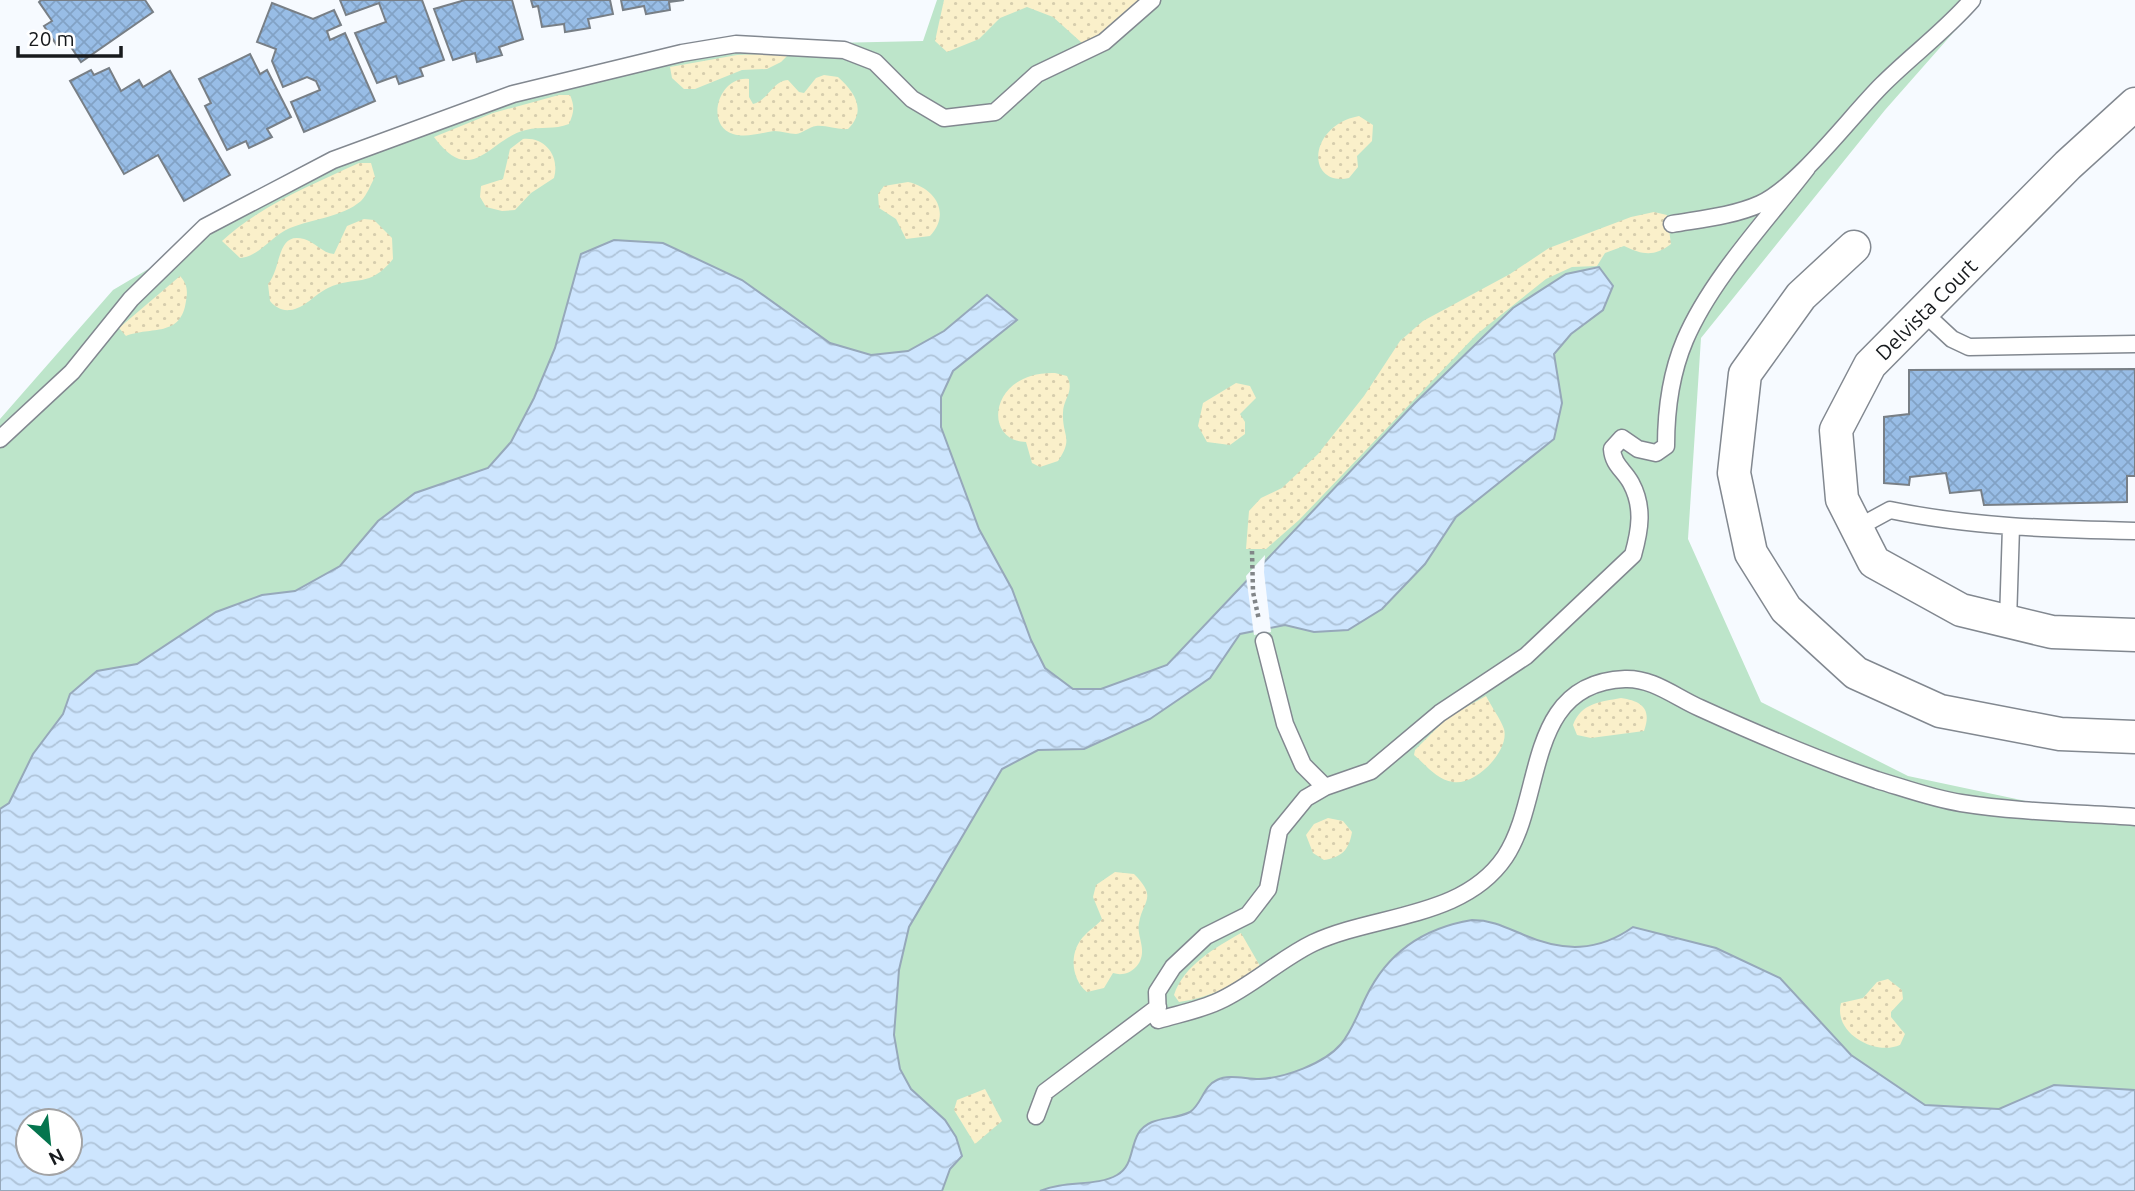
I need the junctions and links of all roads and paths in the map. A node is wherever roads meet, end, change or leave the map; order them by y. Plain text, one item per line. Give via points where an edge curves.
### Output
1 (1152, 0) edge
2 (1972, 0) edge
3 (2135, 105) edge
4 (1807, 168) junction
5 (1672, 224) dead end
6 (1854, 247) dead end
7 (1923, 312) junction
8 (2135, 344) edge
9 (0, 439) edge
10 (2011, 527) junction
11 (1857, 528) junction
12 (2135, 531) edge
13 (1252, 551) dead end
14 (2008, 621) junction
15 (2135, 635) edge
16 (1264, 642) joint
17 (2135, 737) edge
18 (1325, 787) junction
19 (2135, 817) edge
20 (1158, 1007) junction
21 (1036, 1116) dead end

1 - 9 lane via 1104,42 1037,74 995,112 944,118 912,99 875,62 844,50 736,44 513,94 333,160 205,227 131,299 72,372
2 - 4 lane via 1946,30 1885,82
3 - 7 street, Delvista Court via 2068,165
4 - 5 lane via 1762,203
4 - 18 lane via 1715,288 1685,340 1669,394 1666,446 1656,453 1638,449 1622,438 1612,449 1613,460 1631,482 1640,507 1633,555 1527,656 1440,713 1371,771
6 - 17 street via 1801,296 1745,374 1734,473 1751,554 1786,609 1856,673 1940,711 2060,734
7 - 8 lane via 1952,339 1969,347
7 - 11 street, Delvista Court via 1870,365 1836,430 1842,499
10 - 11 lane via 1945,522 1890,510
10 - 12 lane
10 - 14 lane
11 - 14 street, Delvista Court via 1874,562 1961,610
13 - 16 path via 1253,592
14 - 15 street via 2052,632
16 - 18 lane via 1285,724 1303,765
18 - 20 lane via 1306,798 1279,831 1268,889 1248,915 1206,936 1174,967 1157,992
19 - 20 lane via 1960,803 1877,779 1698,707 1654,683 1625,679 1582,689 1558,712 1542,744 1521,826 1504,858 1476,887 1438,906 1312,944 1219,1001 1158,1020
20 - 21 lane via 1045,1092

